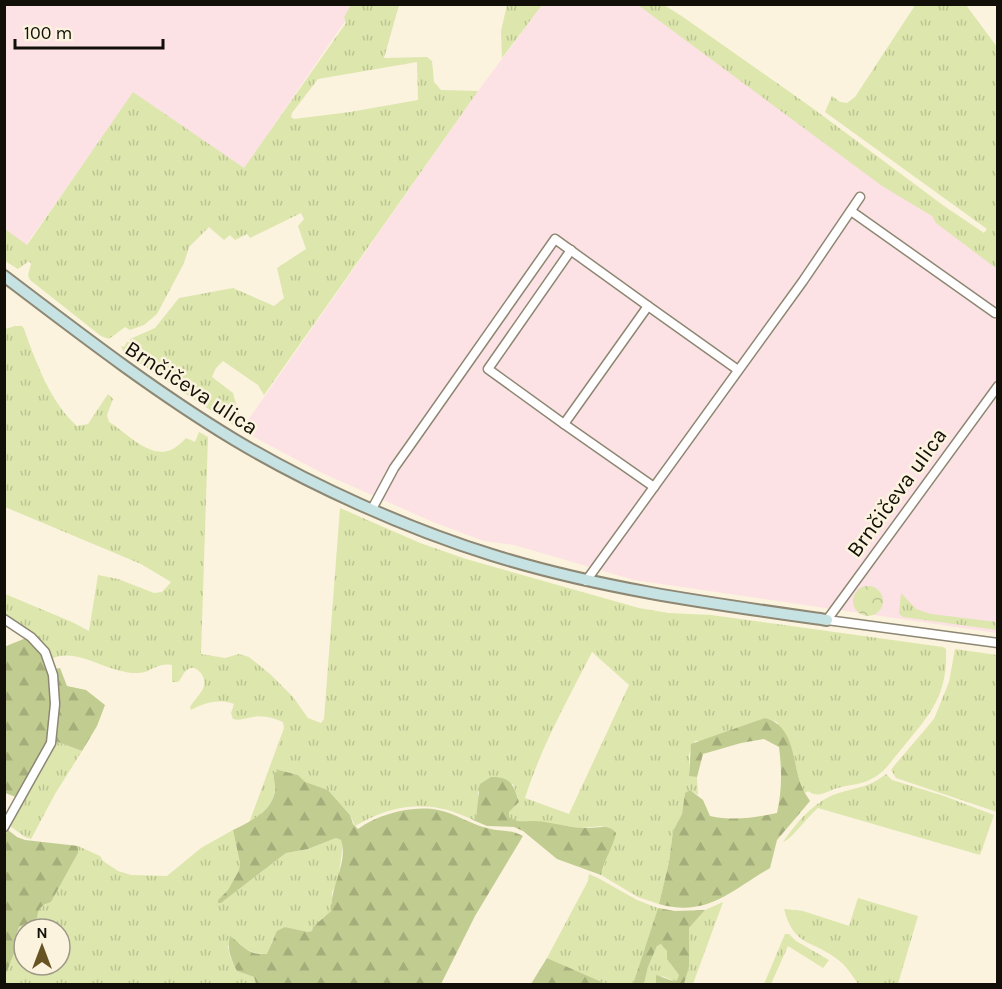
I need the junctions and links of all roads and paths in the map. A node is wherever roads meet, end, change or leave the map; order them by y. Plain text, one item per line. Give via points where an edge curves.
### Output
1 (860, 197) dead end
2 (851, 211) junction
3 (571, 250) junction
4 (4, 276) edge
5 (648, 306) junction
6 (995, 313) dead end
7 (738, 370) junction
8 (998, 386) edge
9 (564, 424) junction
10 (654, 487) junction
11 (372, 509) junction
12 (586, 581) junction
13 (4, 619) edge
14 (827, 620) junction
15 (998, 644) edge
16 (4, 828) edge

1 - 2 street
2 - 6 street
2 - 7 street
3 - 5 street
3 - 9 street via 488,369
3 - 11 street via 555,238 394,468
4 - 11 street, Brnčičeva ulica via 142,380 226,434
5 - 7 street
5 - 9 street
7 - 10 street
8 - 14 street, Brnčičeva ulica
9 - 10 street
10 - 12 street
11 - 12 street, Brnčičeva ulica via 489,555
12 - 14 street, Brnčičeva ulica
13 - 16 street via 45,652 53,675 55,704 51,743
14 - 15 street, Brnčičeva ulica

